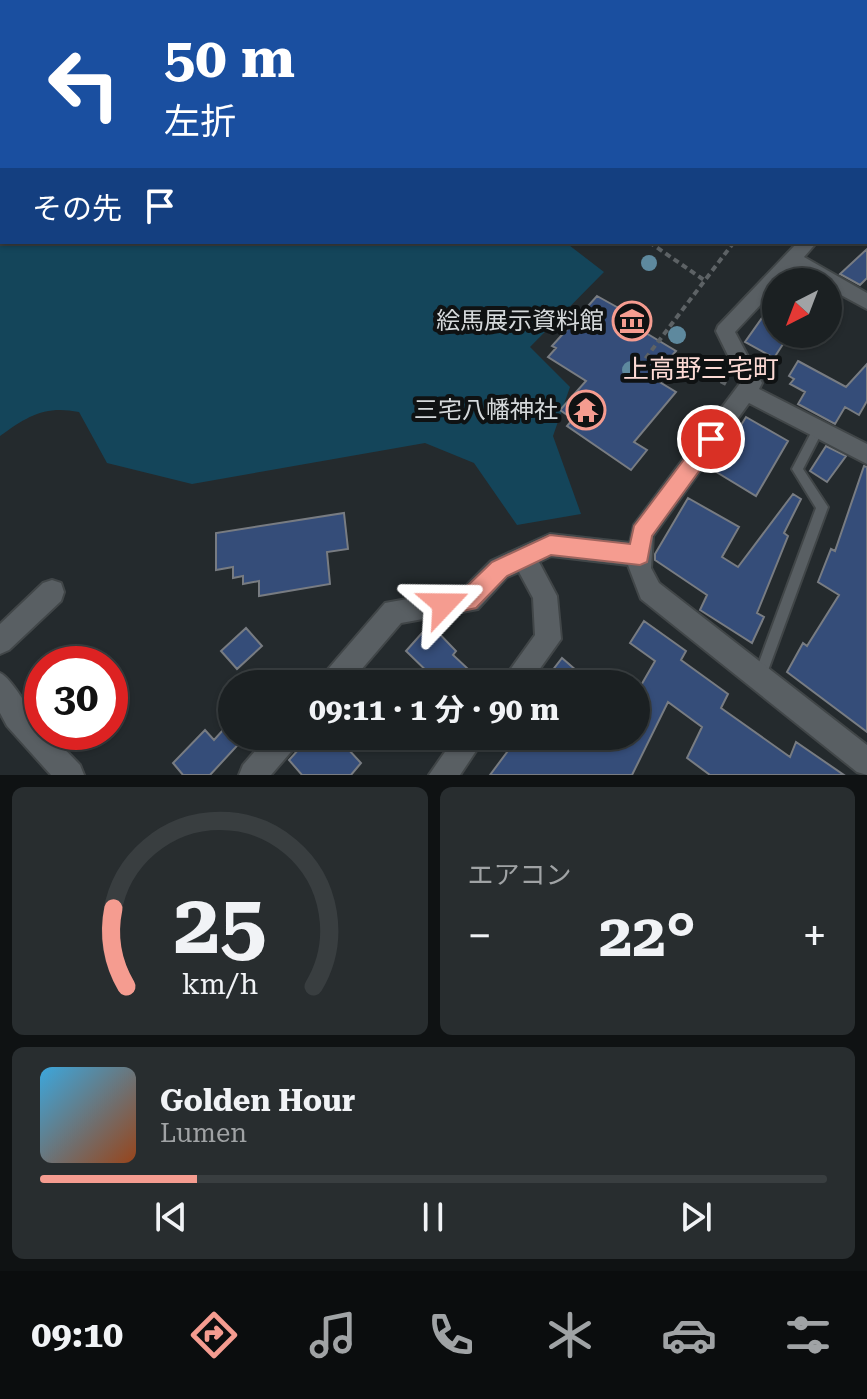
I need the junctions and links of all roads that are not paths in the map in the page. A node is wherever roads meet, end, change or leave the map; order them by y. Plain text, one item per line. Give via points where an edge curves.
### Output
1 (806, 244) edge
2 (793, 259) junction
3 (867, 302) edge
4 (739, 389) junction
5 (818, 430) junction
6 (867, 455) edge
7 (640, 555) junction
8 (524, 557) junction
9 (52, 592) dead end
10 (0, 641) edge
11 (344, 670) edge
12 (524, 670) edge
13 (759, 678) junction
14 (0, 686) edge
15 (275, 750) edge
16 (462, 750) edge
17 (867, 762) edge
18 (256, 773) edge
19 (70, 775) edge
20 (443, 775) edge

1 - 2 street
2 - 3 street
2 - 4 street via 725,331 752,383
4 - 5 street
4 - 7 street via 642,533
5 - 6 street
5 - 13 lane via 797,469 822,507
7 - 8 street via 550,545
7 - 13 street via 639,569 650,591
8 - 11 street via 499,569 469,600 394,612
8 - 12 street via 545,596 548,639
9 - 10 street
13 - 17 street
14 - 19 street via 16,717
15 - 18 street
16 - 20 street

